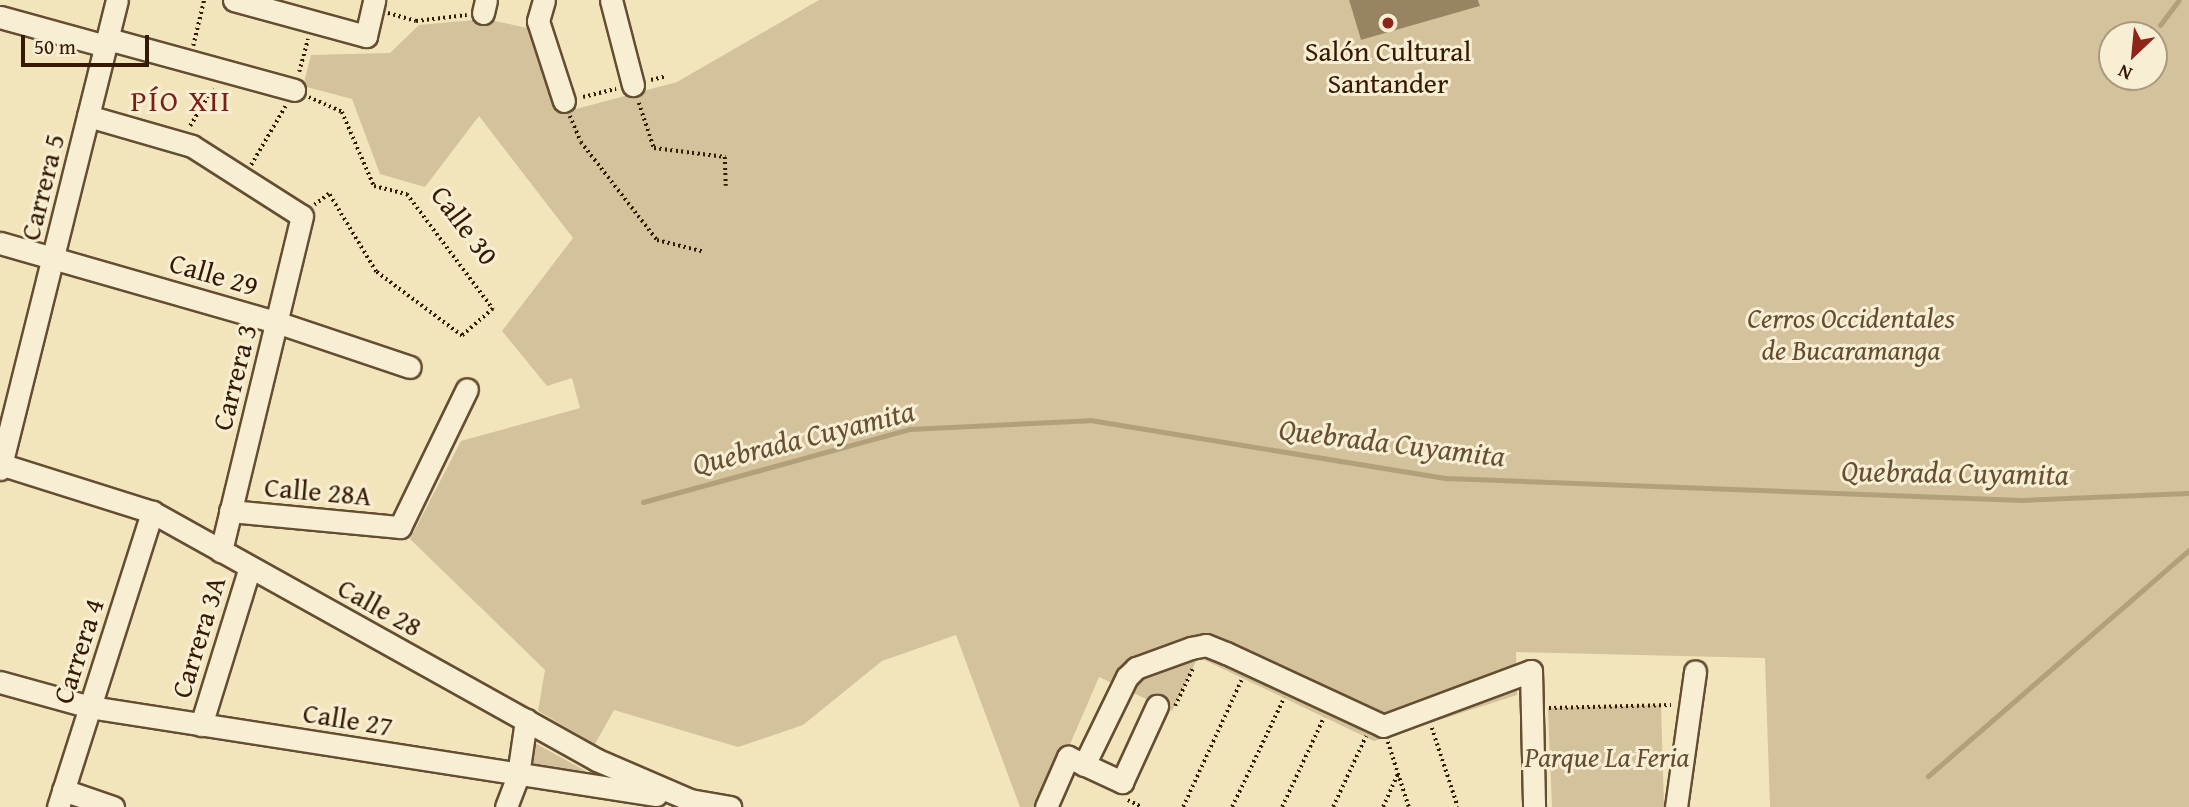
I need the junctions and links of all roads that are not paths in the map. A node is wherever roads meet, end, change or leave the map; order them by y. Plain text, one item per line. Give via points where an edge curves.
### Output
1 (117, 0) edge
2 (234, 0) edge
3 (544, 0) edge
4 (611, 0) edge
5 (373, 4) edge
6 (0, 17) edge
7 (107, 43) junction
8 (634, 85) road end
9 (294, 90) road end
10 (564, 101) road end
11 (88, 116) junction
12 (0, 243) edge
13 (53, 258) junction
14 (276, 321) junction
15 (410, 367) dead end
16 (467, 389) dead end
17 (1, 466) edge
18 (230, 511) junction
19 (152, 512) junction
20 (221, 551) junction
21 (250, 567) junction
22 (1695, 671) dead end
23 (0, 682) edge
24 (1157, 706) dead end
25 (90, 707) junction
26 (526, 720) junction
27 (201, 724) junction
28 (1084, 765) junction
29 (518, 774) junction
30 (60, 799) edge
31 (690, 800) junction
32 (113, 807) edge
33 (506, 807) edge
34 (730, 807) edge
35 (1046, 807) edge
36 (1534, 807) edge
37 (1676, 807) edge

1 - 7 street, Carrera 5
2 - 5 street via 366,36
3 - 10 street via 538,20
4 - 8 street
6 - 7 street
7 - 9 street
7 - 11 street, Carrera 5
11 - 13 street, Carrera 5
11 - 14 street, Carrera 3 via 181,143 302,216
12 - 13 street, Calle 29
13 - 14 street, Calle 29
13 - 17 street, Carrera 5
14 - 15 street, Calle 29
14 - 18 street, Carrera 3
16 - 18 street, Calle 28A via 400,527
17 - 19 street, Calle 28
18 - 20 street, Carrera 3
19 - 20 street, Calle 28
19 - 25 street, Carrera 4
20 - 21 street, Calle 28
21 - 26 street, Calle 28
21 - 27 street, Carrera 3A
22 - 37 street
23 - 25 street, Calle 27
24 - 28 street via 1122,782
25 - 27 street, Calle 27
25 - 30 street, Carrera 4
26 - 29 street
26 - 31 street, Calle 28 via 597,760
27 - 29 street, Calle 27
28 - 35 street via 1068,757
28 - 36 street via 1117,695 1136,668 1206,645 1378,723 1531,671
29 - 31 street, Calle 27
29 - 33 street
30 - 32 street
31 - 34 street, Calle 28

